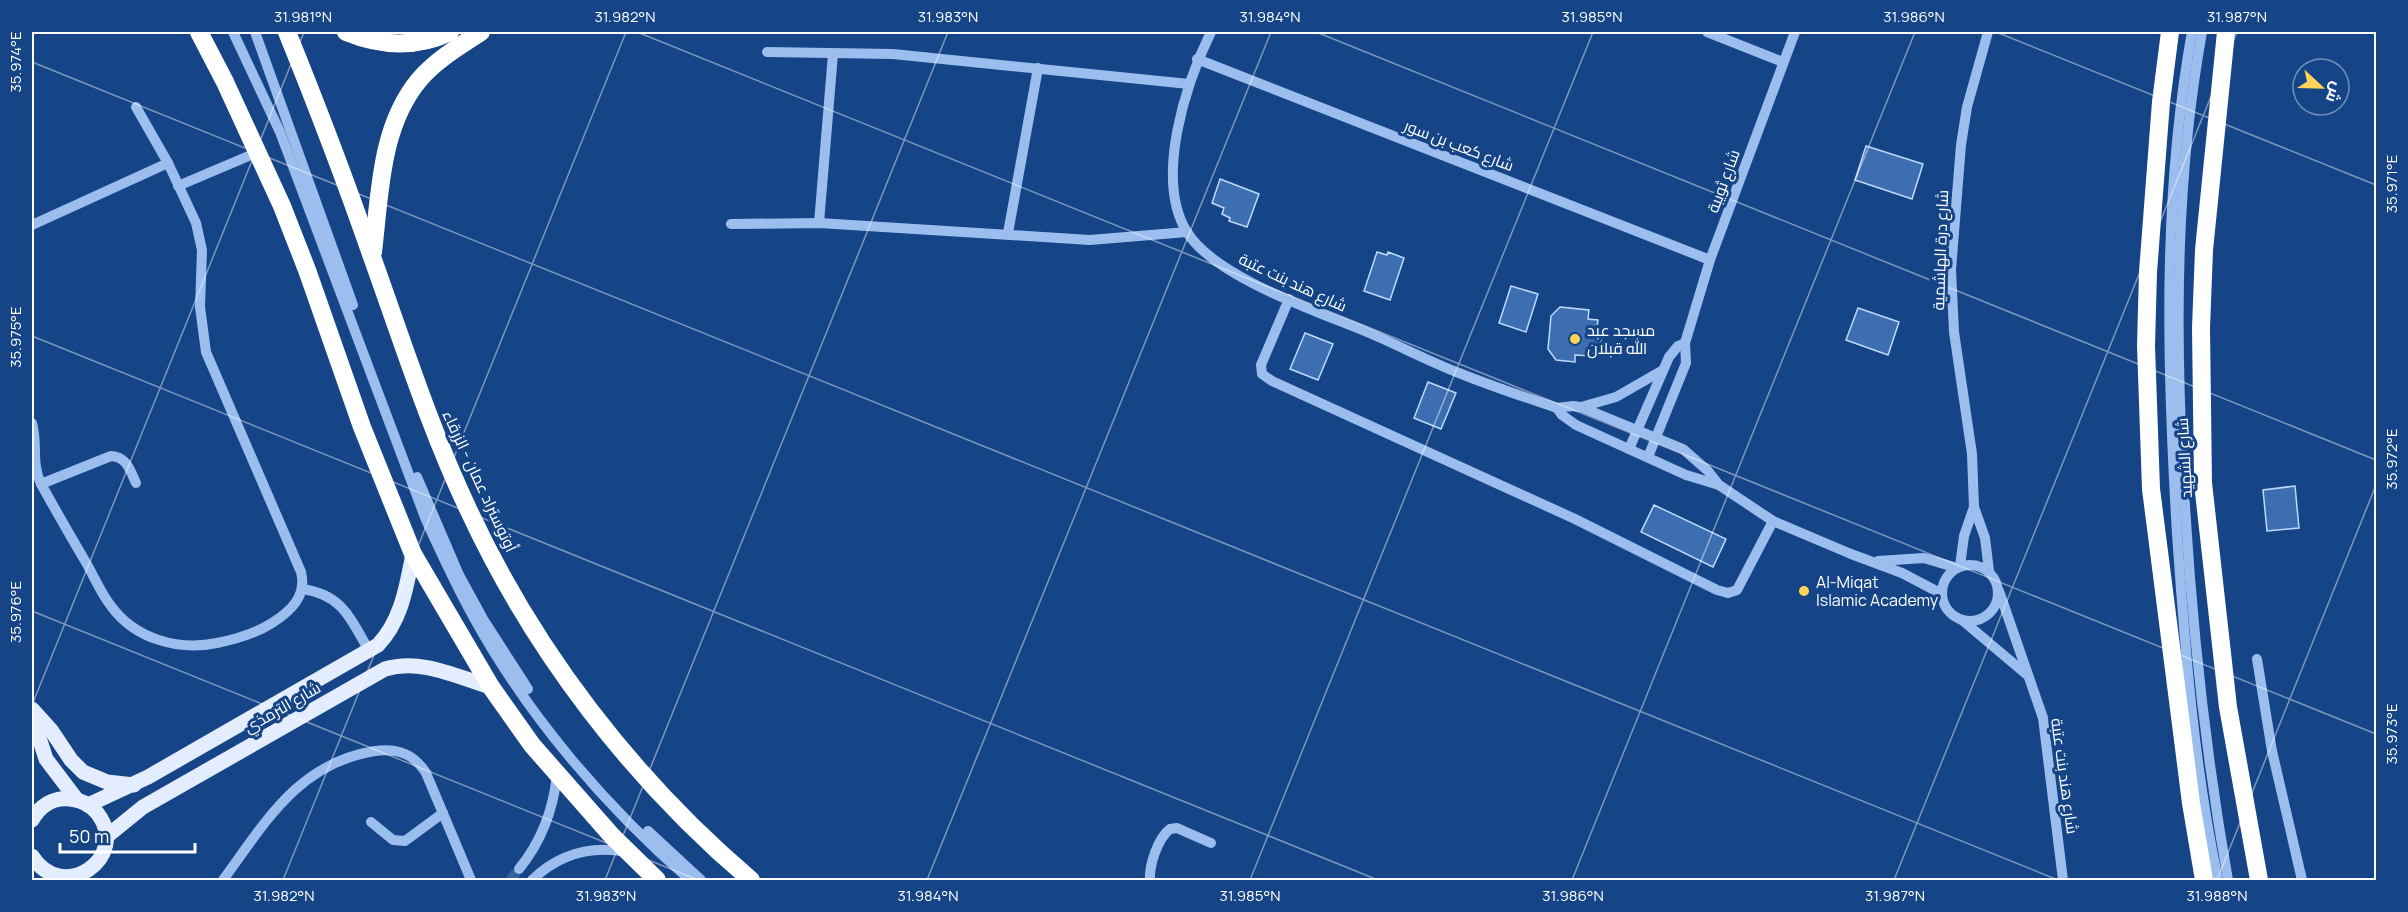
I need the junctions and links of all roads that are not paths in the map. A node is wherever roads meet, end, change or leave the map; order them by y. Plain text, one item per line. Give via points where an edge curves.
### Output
1 (199, 32) edge
2 (233, 32) edge
3 (255, 32) edge
4 (287, 32) edge
5 (346, 32) edge
6 (450, 32) edge
7 (481, 32) edge
8 (1211, 32) edge
9 (1707, 32) edge
10 (1795, 32) edge
11 (1988, 32) edge
12 (2170, 32) edge
13 (2192, 32) edge
14 (2202, 32) edge
15 (2226, 32) edge
16 (767, 52) dead end
17 (832, 54) junction
18 (1197, 59) junction
19 (1783, 62) junction
20 (1038, 68) junction
21 (1189, 84) junction
22 (136, 107) dead end
23 (258, 152) junction
24 (168, 163) junction
25 (178, 186) junction
26 (731, 224) dead end
27 (819, 224) junction
28 (32, 225) edge
29 (1187, 232) junction
30 (1008, 233) junction
31 (372, 257) junction
32 (1710, 260) junction
33 (1289, 299) junction
34 (1684, 343) junction
35 (1663, 370) junction
36 (1581, 407) junction
37 (1557, 408) junction
38 (32, 423) edge
39 (1637, 430) junction
40 (1656, 437) junction
41 (1629, 448) junction
42 (1648, 457) junction
43 (33, 467) edge
44 (136, 483) dead end
45 (41, 484) junction
46 (1719, 484) junction
47 (1974, 507) junction
48 (1773, 520) junction
49 (413, 554) junction
50 (1875, 562) junction
51 (1958, 567) junction
52 (1989, 571) junction
53 (302, 589) junction
54 (1999, 591) junction
55 (1942, 594) junction
56 (1961, 619) junction
57 (369, 651) junction
58 (2257, 659) dead end
59 (2028, 676) junction
60 (491, 687) junction
61 (32, 709) edge
62 (32, 716) edge
63 (557, 775) junction
64 (134, 785) junction
65 (83, 802) junction
66 (443, 813) junction
67 (32, 820) edge
68 (370, 822) dead end
69 (106, 837) junction
70 (1211, 843) dead end
71 (627, 852) junction
72 (32, 856) edge
73 (96, 864) junction
74 (519, 869) tunnel mouth
75 (37, 874) edge
76 (62, 879) edge
77 (96, 880) edge
78 (223, 880) edge
79 (471, 880) edge
80 (532, 880) edge
81 (657, 880) edge
82 (690, 880) edge
83 (701, 880) edge
84 (751, 880) edge
85 (1150, 880) edge
86 (2063, 880) edge
87 (2204, 880) edge
88 (2218, 880) edge
89 (2228, 880) edge
90 (2259, 880) edge
91 (2302, 880) edge

1 - 23 highway
2 - 82 street via 280,132 426,520 475,620 502,665 576,763 642,836
3 - 83 street via 410,459 459,575 509,662 556,727 625,808
4 - 31 highway, أوتوستراد عمان - الزرقاء
5 - 6 highway via 397,44 433,39
7 - 31 highway via 433,65 418,81 397,119 384,158
8 - 18 street, شارع هند بنت عتبة
9 - 19 street
10 - 19 street, شارع ثويبة
11 - 47 street, شارع درة الهاشمية via 1967,107 1961,146 1952,270 1954,332 1972,454
12 - 87 highway, شارع الشهيد via 2148,272 2146,346 2151,489
13 - 88 street via 2175,177 2170,288 2171,401 2190,694
14 - 89 street via 2181,221 2180,425 2191,603 2210,777
15 - 90 highway, شارع الشهيد via 2204,250 2203,483 2228,707
16 - 17 street
17 - 20 street via 893,54
17 - 27 street
18 - 21 street, شارع هند بنت عتبة
18 - 32 street, شارع كعب بن سور
19 - 32 street, شارع ثويبة
20 - 21 street
20 - 30 street
21 - 29 street, شارع هند بنت عتبة via 1176,146 1173,184
22 - 24 street
23 - 25 street
23 - 49 highway via 307,270 362,428
24 - 25 street
24 - 28 street
25 - 53 street via 200,236 201,322 208,359 301,572
26 - 27 street
27 - 30 street
29 - 30 street via 1090,240
29 - 33 street, شارع هند بنت عتبة via 1218,262
31 - 84 highway, أوتوستراد عمان - الزرقاء via 447,461 521,608 606,728 696,830
32 - 34 street, شارع ثويبة
33 - 37 street, شارع هند بنت عتبة via 1457,373
33 - 48 street via 1261,365 1263,374 1272,381 1575,519 1717,590 1737,590
34 - 35 street, شارع ثويبة via 1673,351
34 - 40 street, شارع ثويبة via 1686,363
35 - 36 street via 1616,397
35 - 39 street, شارع ثويبة
36 - 37 street, شارع هند بنت عتبة
36 - 39 street, شارع هند بنت عتبة
37 - 41 street, شارع هند بنت عتبة via 1576,425
38 - 43 street
39 - 40 street, شارع هند بنت عتبة
39 - 41 street, شارع ثويبة
40 - 42 street, شارع ثويبة
40 - 46 street, شارع هند بنت عتبة via 1696,459
41 - 42 street, شارع هند بنت عتبة
42 - 46 street, شارع هند بنت عتبة via 1686,476
43 - 45 street
44 - 45 street via 126,462 111,456
45 - 53 street via 110,605 130,625 154,639 196,646 239,638 279,618 295,605
46 - 48 street, شارع هند بنت عتبة
47 - 51 street, شارع درة الهاشمية
47 - 52 street, شارع درة الهاشمية via 1985,538
48 - 50 street, شارع هند بنت عتبة
49 - 57 main road, شارع الترمذي via 397,618 385,637
49 - 60 highway
50 - 51 street, شارع هند بنت عتبة via 1924,558
50 - 55 street, شارع هند بنت عتبة
51 - 52 street via 1975,565
51 - 55 street via 1949,575
52 - 54 street
53 - 57 street via 340,604
54 - 56 street via 1990,613 1977,620
54 - 59 street, شارع هند بنت عتبة
55 - 56 street via 1948,610
56 - 59 street, شارع هند بنت عتبة
57 - 64 main road, شارع الترمذي
58 - 91 street via 2272,750
59 - 86 street, شارع هند بنت عتبة via 2043,718
60 - 63 highway
60 - 69 main road, شارع الترمذي via 421,665 385,669 143,807
61 - 64 main road via 83,772 107,782
62 - 65 main road via 46,759
63 - 71 highway
63 - 74 street via 549,819
64 - 65 main road, شارع الترمذي
65 - 67 main road, شارع الترمذي via 67,798 47,803
65 - 69 main road via 101,819
66 - 68 street via 405,841 393,840
66 - 78 street via 426,773 408,755 392,750 350,757 319,770 292,791
66 - 79 street
69 - 73 main road
70 - 85 street via 1177,828 1170,829 1161,839
71 - 80 street via 575,852
71 - 81 highway
72 - 75 main road
73 - 76 main road via 80,875
73 - 77 main road
75 - 76 main road

